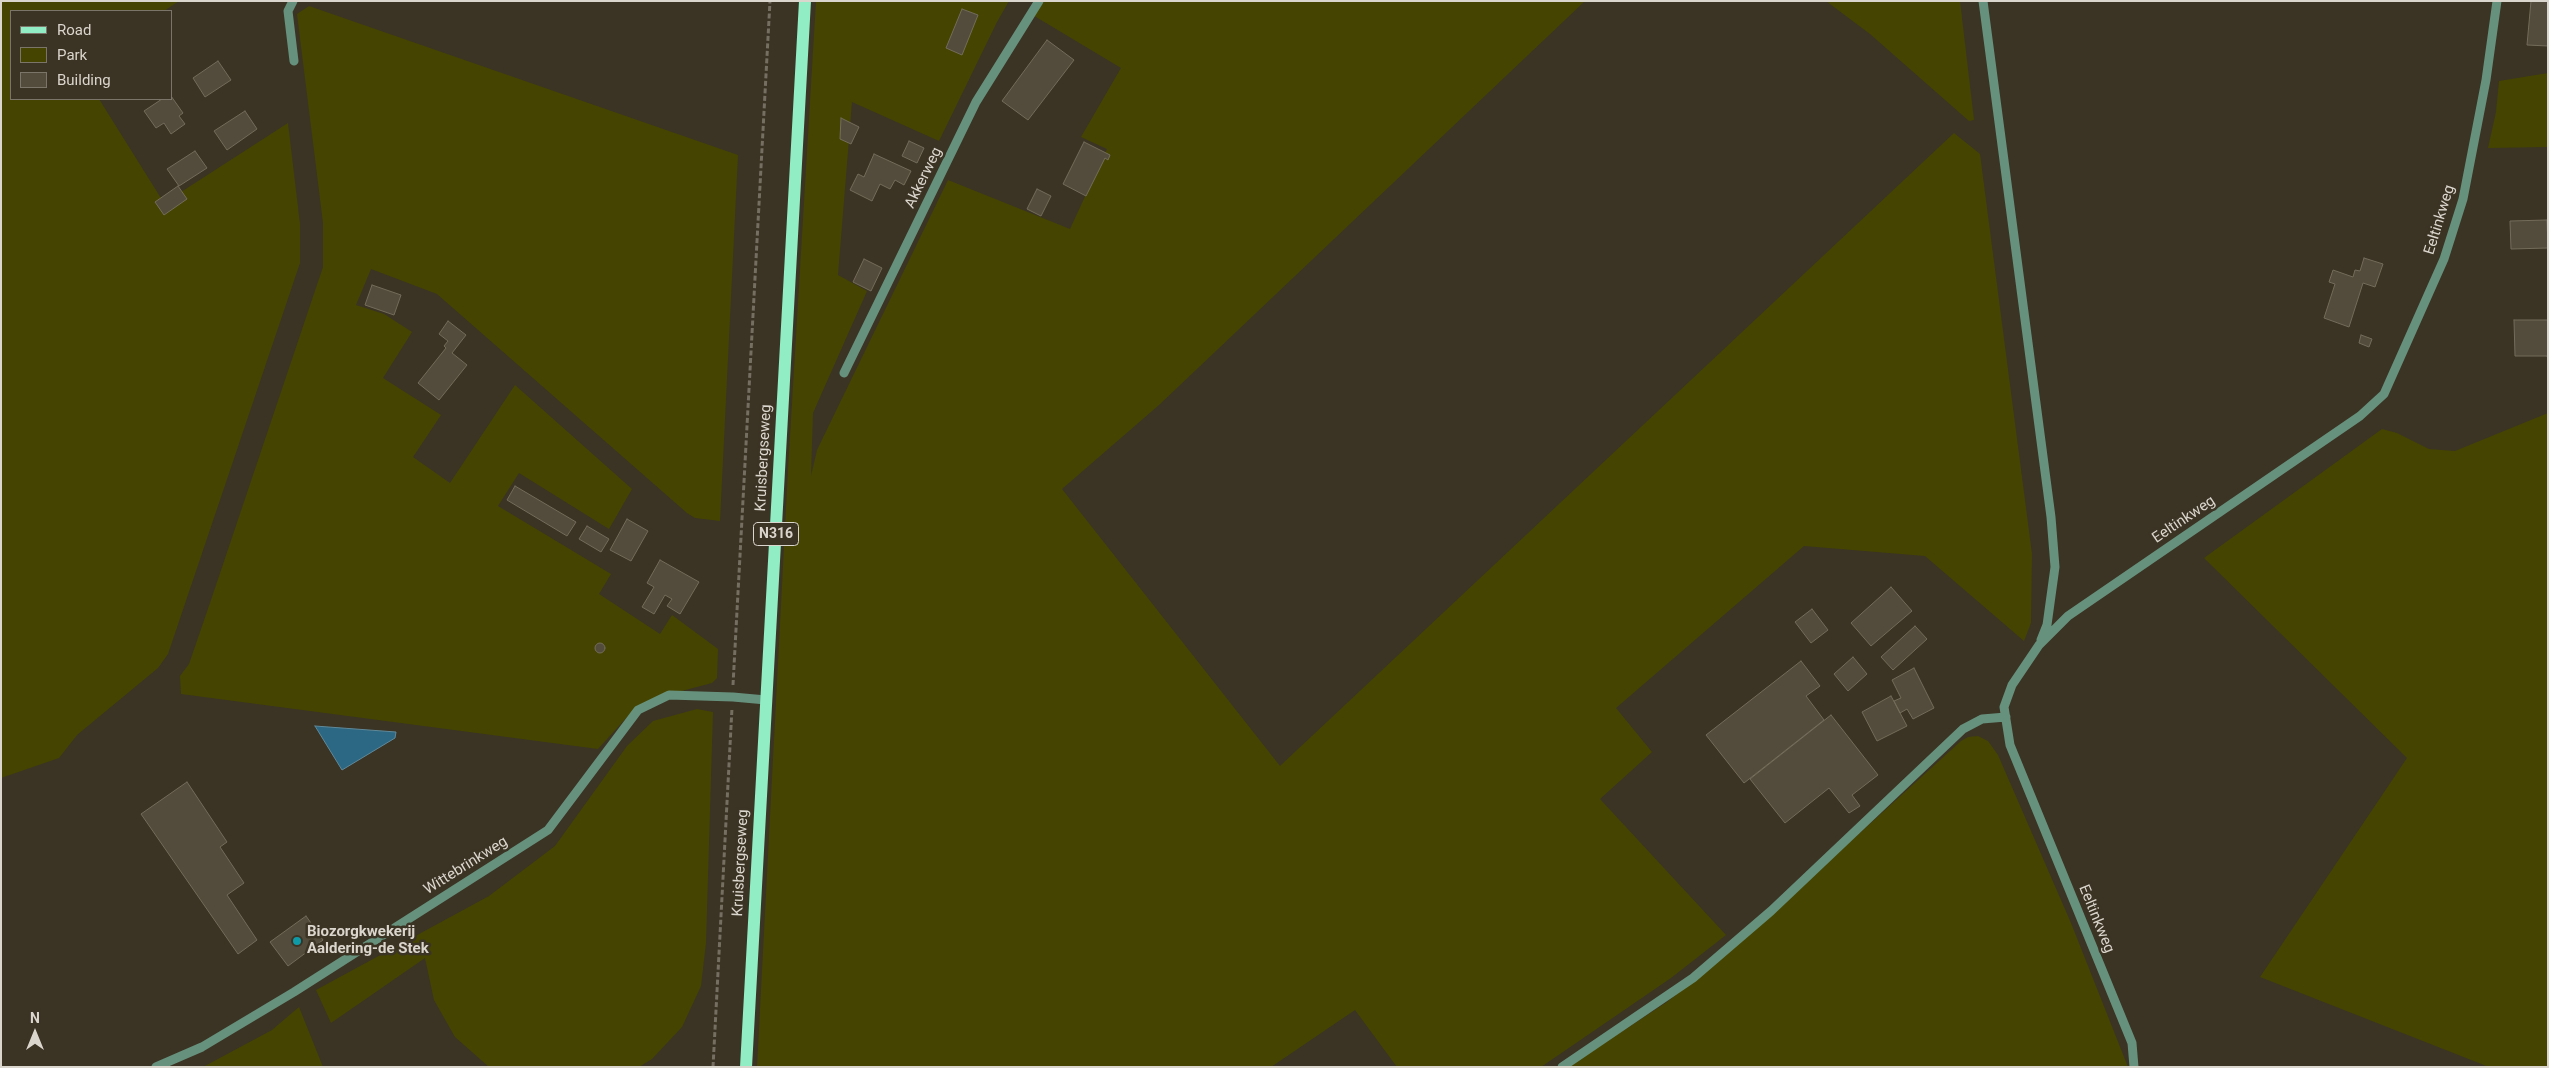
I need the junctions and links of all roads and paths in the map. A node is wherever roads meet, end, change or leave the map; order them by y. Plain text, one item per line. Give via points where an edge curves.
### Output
1 (293, 1) edge
2 (770, 1) edge
3 (805, 1) edge
4 (1039, 1) edge
5 (1983, 1) edge
6 (2497, 1) edge
7 (294, 61) dead end
8 (844, 373) dead end
9 (2039, 645) junction
10 (733, 697) junction
11 (766, 700) junction
12 (2006, 717) junction
13 (156, 1067) edge
14 (713, 1067) edge
15 (746, 1067) edge
16 (1562, 1067) edge
17 (2134, 1067) edge

1 - 7 street via 288,11
2 - 10 path, Kruisbergseweg
3 - 11 main road, Kruisbergseweg / N316
4 - 8 street, Akkerweg via 976,102
5 - 9 street via 2051,518 2054,567 2047,625
6 - 9 street, Eeltinkweg via 2486,80 2463,199 2444,259 2384,394 2360,416 2068,616
9 - 12 street, Eeltinkweg via 2012,685 2004,707
10 - 11 street, Wittebrinkweg
10 - 13 street, Wittebrinkweg via 670,695 638,710 548,830 294,992 202,1047
10 - 14 path, Kruisbergseweg
11 - 15 main road, Kruisbergseweg / N316
12 - 16 street via 1982,719 1964,729 1771,911 1692,978
12 - 17 street, Eeltinkweg via 2010,745 2132,1043

